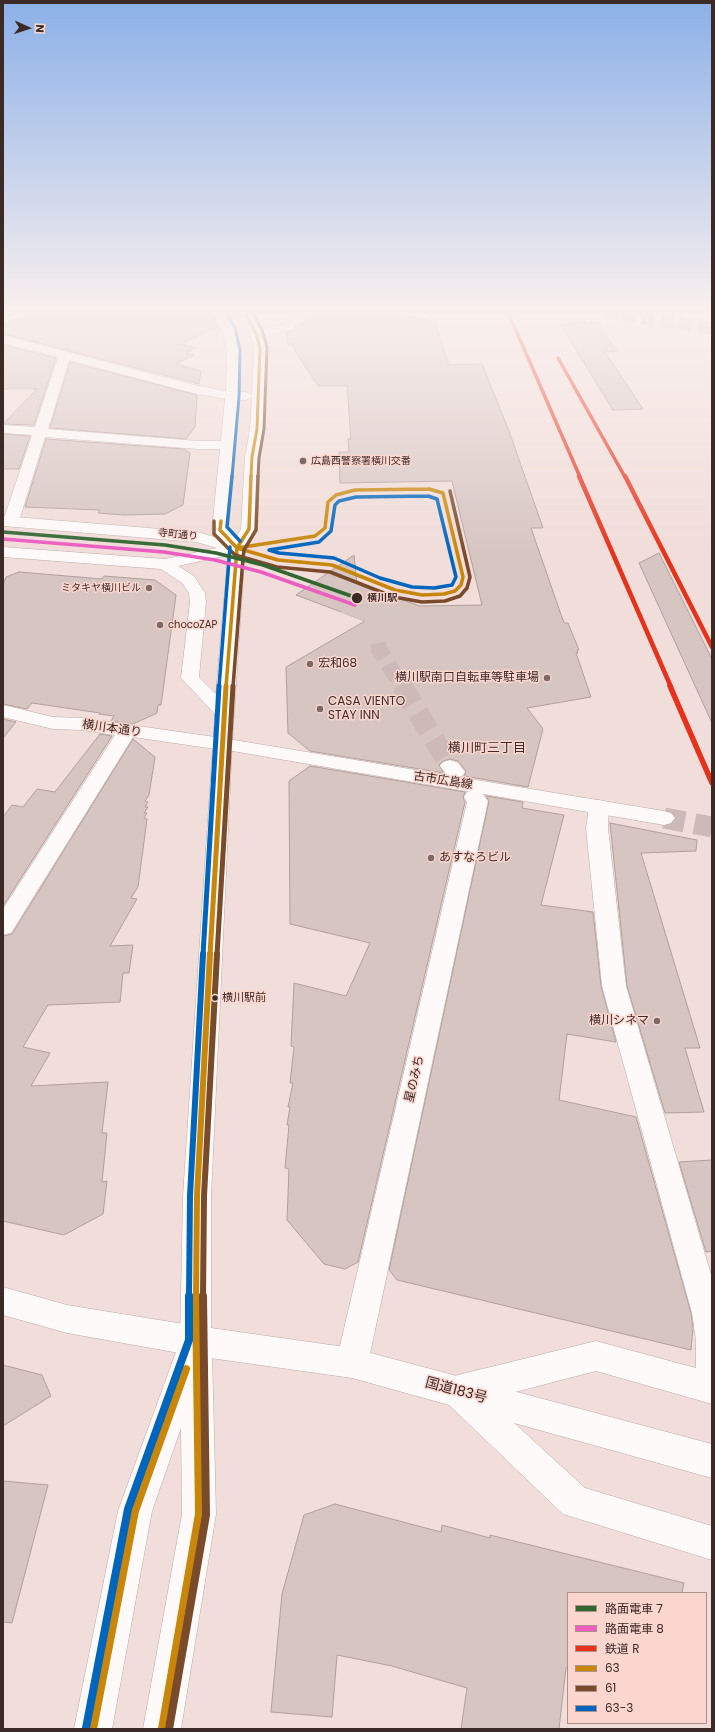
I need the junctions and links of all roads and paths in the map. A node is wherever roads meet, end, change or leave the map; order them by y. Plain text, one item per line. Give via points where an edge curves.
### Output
1 (52, 393) edge
2 (214, 393) edge
3 (232, 393) edge
4 (259, 395) joint
5 (232, 396) junction
6 (3, 429) edge
7 (39, 432) junction
8 (228, 445) junction
9 (7, 521) edge
10 (236, 548) junction
11 (3, 552) edge
12 (165, 564) junction
13 (3, 712) edge
14 (224, 713) junction
15 (128, 731) junction
16 (222, 744) junction
17 (474, 797) dead end
18 (599, 807) junction
19 (664, 818) tunnel mouth
20 (3, 927) edge
21 (3, 1301) edge
22 (196, 1341) junction
23 (352, 1363) junction
24 (712, 1388) edge
25 (457, 1391) junction
26 (712, 1461) edge
27 (712, 1543) edge
28 (93, 1729) edge
29 (162, 1729) edge

1 - 7 main road
2 - 5 main road
3 - 5 main road
4 - 5 main road
4 - 10 main road via 252,457 249,529
5 - 8 main road
6 - 7 main road
7 - 8 main road via 198,445
7 - 9 main road
8 - 10 main road via 220,530
9 - 10 main road, 寺町通り via 197,536
10 - 12 main road, 寺町通り
10 - 14 main road
11 - 12 main road, 寺町通り
12 - 14 main road via 188,580 197,593 190,678
13 - 15 main road, 横川本通り via 45,722 82,724
14 - 16 main road
15 - 16 main road, 横川本通り
15 - 20 main road
16 - 18 main road, 古市広島線
16 - 22 main road via 197,1196
17 - 23 main road, 星のみち via 478,801
18 - 19 main road, 古市広島線
18 - 24 main road via 597,828 614,986 707,1313 712,1340
21 - 22 main road, 国道183号 via 67,1319
22 - 23 main road, 国道183号
22 - 28 main road via 135,1511
22 - 29 main road via 199,1514
23 - 25 main road, 国道183号
24 - 25 main road via 596,1356
25 - 26 main road, 国道183号
25 - 27 main road via 575,1502

